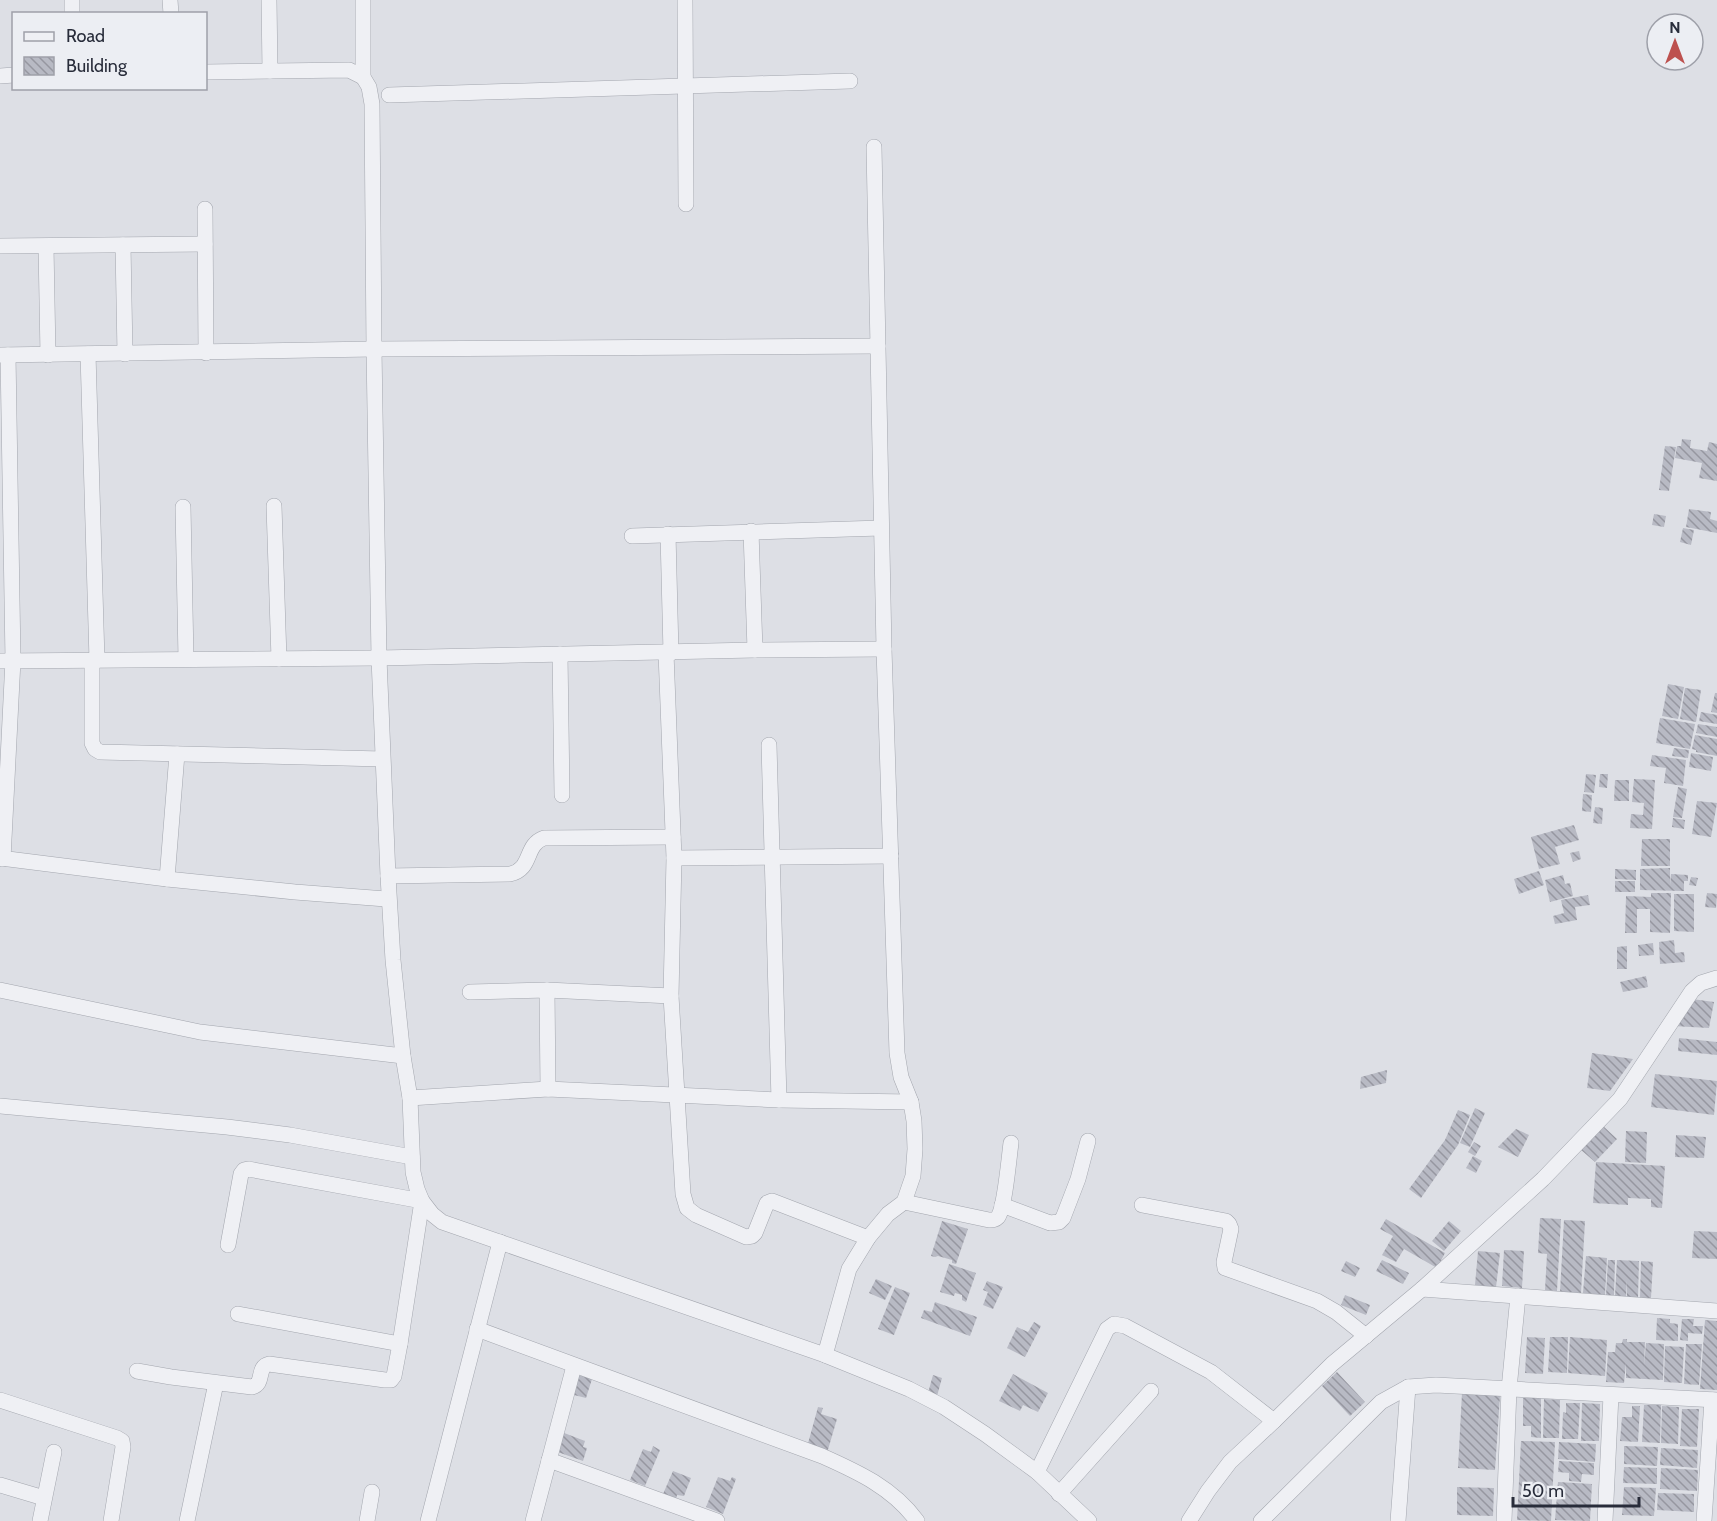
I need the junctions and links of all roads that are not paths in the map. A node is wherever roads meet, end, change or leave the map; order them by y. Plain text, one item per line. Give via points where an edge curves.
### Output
1 (269, 0) edge
2 (363, 0) edge
3 (685, 0) edge
4 (270, 71) junction
5 (207, 72) edge
6 (363, 78) junction
7 (850, 81) dead end
8 (686, 87) junction
9 (389, 95) dead end
10 (874, 147) dead end
11 (686, 204) dead end
12 (205, 208) dead end
13 (205, 244) junction
14 (123, 245) junction
15 (0, 246) edge
16 (46, 246) junction
17 (878, 346) junction
18 (374, 349) junction
19 (206, 353) junction
20 (88, 354) junction
21 (125, 354) junction
22 (4, 355) edge
23 (48, 355) junction
24 (274, 506) dead end
25 (183, 507) dead end
26 (881, 528) junction
27 (751, 531) junction
28 (668, 534) junction
29 (632, 536) dead end
30 (884, 649) junction
31 (755, 650) junction
32 (669, 653) junction
33 (560, 654) junction
34 (379, 658) junction
35 (186, 659) junction
36 (279, 659) junction
37 (6, 660) edge
38 (94, 660) junction
39 (769, 745) dead end
40 (177, 754) junction
41 (382, 759) junction
42 (562, 795) dead end
43 (673, 837) junction
44 (891, 856) junction
45 (772, 857) junction
46 (674, 858) junction
47 (1, 859) edge
48 (388, 876) junction
49 (167, 879) junction
50 (386, 899) dead end
51 (1717, 978) edge
52 (0, 990) edge
53 (547, 990) junction
54 (470, 992) dead end
55 (671, 996) junction
56 (403, 1056) junction
57 (548, 1089) junction
58 (677, 1095) junction
59 (410, 1098) junction
60 (779, 1100) junction
61 (911, 1102) junction
62 (0, 1106) edge
63 (1088, 1141) dead end
64 (1011, 1143) dead end
65 (412, 1157) junction
66 (422, 1201) junction
67 (904, 1202) junction
68 (1002, 1205) junction
69 (1142, 1205) dead end
70 (868, 1238) junction
71 (500, 1242) junction
72 (228, 1245) dead end
73 (1422, 1289) junction
74 (1518, 1296) junction
75 (1717, 1311) edge
76 (238, 1314) dead end
77 (477, 1329) junction
78 (1366, 1336) junction
79 (400, 1344) junction
80 (825, 1355) junction
81 (574, 1366) junction
82 (136, 1371) dead end
83 (216, 1383) junction
84 (1408, 1387) junction
85 (1509, 1389) junction
86 (1151, 1391) dead end
87 (1611, 1395) junction
88 (0, 1400) edge
89 (1715, 1400) edge
90 (1274, 1421) junction
91 (54, 1452) dead end
92 (549, 1460) junction
93 (1037, 1472) junction
94 (0, 1485) edge
95 (372, 1492) dead end
96 (1059, 1494) junction
97 (44, 1498) junction
98 (40, 1521) edge
99 (111, 1521) edge
100 (187, 1521) edge
101 (367, 1521) edge
102 (428, 1521) edge
103 (533, 1521) edge
104 (717, 1521) edge
105 (917, 1521) edge
106 (1089, 1521) edge
107 (1189, 1521) edge
108 (1261, 1521) edge
109 (1398, 1521) edge
110 (1504, 1521) edge
111 (1605, 1521) edge
112 (1704, 1521) edge

1 - 4 street
2 - 6 street
3 - 8 street
4 - 5 street
4 - 6 street via 349,70
6 - 18 street via 372,104
7 - 8 street
8 - 9 street
8 - 11 street
10 - 17 street
12 - 13 street
13 - 14 street
13 - 19 street
14 - 16 street
14 - 21 street
15 - 16 street
16 - 23 street
17 - 18 street
17 - 26 street
18 - 19 street
18 - 34 street
19 - 21 street
20 - 21 street
20 - 23 street
20 - 38 street
22 - 23 street
22 - 37 street
24 - 36 street
25 - 35 street
26 - 27 street
26 - 30 street
27 - 28 street
27 - 31 street
28 - 29 street
28 - 32 street
30 - 31 street
30 - 44 street
31 - 32 street
32 - 33 street
32 - 43 street
33 - 34 street
33 - 42 street
34 - 36 street
34 - 41 street
35 - 36 street
35 - 38 street
37 - 38 street
37 - 47 street
38 - 40 street via 95,749
39 - 45 street
40 - 41 street
40 - 49 street
41 - 48 street
43 - 46 street
43 - 48 street via 544,838 537,840 518,873
44 - 45 street
44 - 61 street via 897,1053
45 - 46 street
45 - 60 street
46 - 55 street
47 - 49 street
48 - 56 street
49 - 50 street
51 - 73 street via 1692,991 1620,1099 1543,1179
52 - 56 street via 200,1032
53 - 54 street
53 - 55 street
53 - 57 street
55 - 58 street
56 - 59 street
57 - 58 street
57 - 59 street
58 - 60 street
58 - 70 street via 684,1194 687,1208 696,1215 746,1237 752,1236 767,1203 772,1201
59 - 65 street
60 - 61 street
61 - 67 street via 915,1149 913,1176
62 - 65 street via 227,1127
63 - 68 street via 1078,1179 1059,1222
64 - 68 street
65 - 66 street
66 - 71 street via 442,1222
66 - 72 street via 248,1169 241,1174
66 - 79 street
67 - 68 street via 989,1220 999,1216
67 - 70 street
69 - 78 street via 1226,1221 1231,1229 1225,1268 1317,1301
70 - 80 street via 849,1269
71 - 77 street
71 - 80 street
73 - 74 street
73 - 78 street
74 - 75 street
74 - 85 street
76 - 79 street
77 - 81 street
77 - 102 street
78 - 90 street
79 - 83 street via 391,1380 269,1364 262,1368 256,1386
80 - 93 street via 944,1407
81 - 92 street
81 - 105 street via 853,1469 882,1486
82 - 83 street
83 - 100 street
84 - 85 street
84 - 108 street via 1381,1402
84 - 109 street
85 - 87 street
85 - 110 street
86 - 96 street
87 - 89 street
87 - 111 street
88 - 99 street via 122,1441
89 - 112 street
90 - 93 street via 1211,1372 1125,1326 1114,1324 1107,1329
90 - 107 street via 1230,1461
91 - 97 street
92 - 103 street
92 - 104 street
93 - 96 street
94 - 97 street
95 - 101 street
96 - 106 street
97 - 98 street

